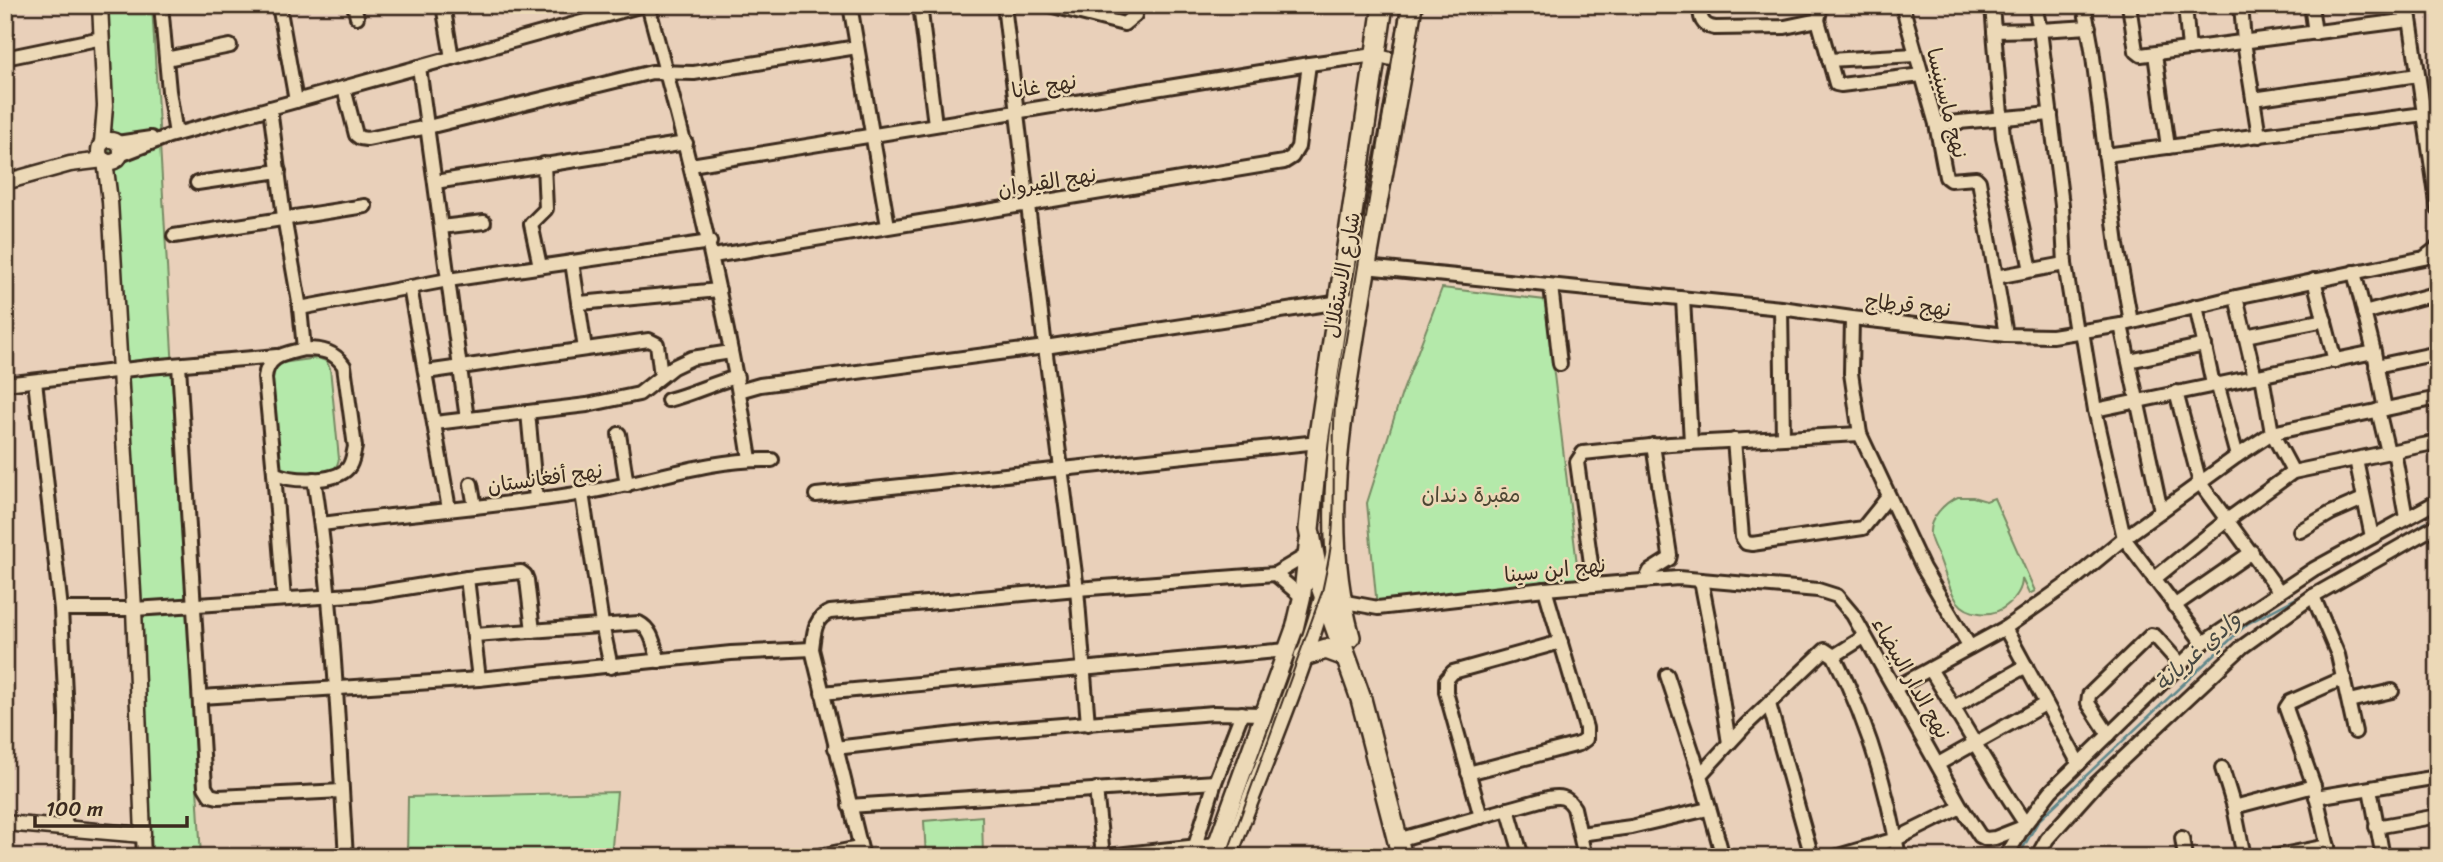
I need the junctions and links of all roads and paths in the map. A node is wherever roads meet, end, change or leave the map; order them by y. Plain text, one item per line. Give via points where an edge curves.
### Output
1 (100, 5) edge
2 (161, 5) edge
3 (279, 5) edge
4 (443, 5) edge
5 (643, 5) edge
6 (648, 5) edge
7 (850, 5) edge
8 (920, 5) edge
9 (1004, 5) edge
10 (1049, 5) edge
11 (1137, 5) edge
12 (1383, 5) edge
13 (1412, 5) edge
14 (1701, 5) edge
15 (1821, 5) edge
16 (1902, 5) edge
17 (1992, 5) edge
18 (2035, 5) edge
19 (2084, 5) edge
20 (2129, 5) edge
21 (2185, 5) edge
22 (2241, 5) edge
23 (2311, 5) edge
24 (2408, 5) edge
25 (605, 10) edge
26 (1818, 20) junction
27 (2410, 20) junction
28 (2089, 27) junction
29 (2040, 30) junction
30 (1994, 31) junction
31 (2315, 33) junction
32 (102, 38) junction
33 (2244, 42) junction
34 (230, 46) dead end
35 (857, 47) junction
36 (2189, 49) junction
37 (2155, 54) junction
38 (1375, 55) junction
39 (1915, 55) junction
40 (5, 58) edge
41 (452, 58) junction
42 (166, 59) junction
43 (1829, 60) junction
44 (1403, 62) junction
45 (1309, 64) junction
46 (419, 67) junction
47 (666, 72) junction
48 (1921, 75) junction
49 (2418, 75) junction
50 (344, 88) junction
51 (2252, 99) junction
52 (296, 101) junction
53 (270, 108) junction
54 (1017, 110) junction
55 (2051, 114) junction
56 (2424, 114) junction
57 (2000, 120) junction
58 (935, 124) junction
59 (1936, 124) junction
60 (428, 127) junction
61 (173, 135) junction
62 (874, 135) junction
63 (2259, 136) junction
64 (685, 143) junction
65 (2168, 147) junction
66 (110, 151) junction
67 (2105, 155) junction
68 (544, 164) junction
69 (691, 165) junction
70 (279, 171) junction
71 (5, 181) edge
72 (435, 182) junction
73 (197, 183) dead end
74 (366, 205) dead end
75 (1028, 205) junction
76 (2438, 209) edge
77 (284, 217) junction
78 (484, 222) dead end
79 (888, 226) junction
80 (442, 227) junction
81 (174, 236) dead end
82 (710, 242) junction
83 (2438, 247) edge
84 (713, 256) junction
85 (572, 262) junction
86 (2065, 264) junction
87 (540, 266) junction
88 (1365, 267) junction
89 (2031, 270) junction
90 (2354, 272) junction
91 (1996, 276) junction
92 (448, 280) junction
93 (2314, 280) junction
94 (1551, 286) junction
95 (410, 287) junction
96 (719, 290) junction
97 (2438, 293) edge
98 (2236, 297) junction
99 (1360, 299) junction
100 (1684, 299) junction
101 (1339, 301) junction
102 (580, 303) junction
103 (2196, 306) junction
104 (300, 308) junction
105 (1781, 308) junction
106 (2364, 313) junction
107 (1852, 318) junction
108 (2325, 320) junction
109 (2126, 323) junction
110 (2079, 332) junction
111 (2006, 335) junction
112 (2245, 335) junction
113 (2205, 345) junction
114 (1045, 347) junction
115 (304, 349) junction
116 (585, 349) junction
117 (731, 352) junction
118 (2374, 352) junction
119 (2438, 353) edge
120 (277, 356) junction
121 (2129, 361) junction
122 (2335, 361) junction
123 (1560, 364) dead end
124 (180, 365) junction
125 (2376, 366) junction
126 (459, 368) junction
127 (119, 370) junction
128 (426, 372) junction
129 (661, 376) junction
130 (2258, 376) junction
131 (737, 377) junction
132 (35, 380) junction
133 (5, 384) edge
134 (2215, 384) junction
135 (739, 391) junction
136 (2176, 392) junction
137 (2438, 398) edge
138 (667, 400) dead end
139 (2138, 400) junction
140 (2095, 410) junction
141 (2382, 410) junction
142 (528, 412) junction
143 (467, 419) junction
144 (435, 423) junction
145 (2272, 433) junction
146 (619, 434) dead end
147 (1860, 434) junction
148 (1783, 438) junction
149 (1734, 440) junction
150 (1318, 442) junction
151 (1690, 442) junction
152 (2438, 442) edge
153 (1653, 445) junction
154 (2391, 452) junction
155 (2236, 456) junction
156 (750, 459) junction
157 (2356, 459) junction
158 (772, 460) dead end
159 (1061, 470) junction
160 (274, 472) junction
161 (2293, 472) junction
162 (314, 479) junction
163 (2200, 483) junction
164 (471, 484) dead end
165 (627, 485) junction
166 (582, 493) junction
167 (816, 495) dead end
168 (1888, 496) junction
169 (536, 499) junction
170 (2363, 499) junction
171 (2438, 501) edge
172 (475, 507) junction
173 (449, 509) junction
174 (2161, 512) junction
175 (2406, 518) junction
176 (2227, 520) junction
177 (321, 524) junction
178 (2438, 525) edge
179 (1309, 529) junction
180 (2300, 531) dead end
181 (2372, 537) junction
182 (2124, 538) junction
183 (2252, 552) junction
184 (1307, 555) junction
185 (1275, 574) junction
186 (467, 578) junction
187 (1646, 579) junction
188 (2154, 579) junction
189 (1701, 580) junction
190 (1594, 585) junction
191 (1775, 586) joint
192 (1077, 589) junction
193 (1545, 589) junction
194 (2279, 591) junction
195 (327, 596) junction
196 (2313, 596) junction
197 (1302, 597) junction
198 (284, 599) junction
199 (1332, 600) junction
200 (194, 606) junction
201 (2174, 606) junction
202 (61, 609) junction
203 (134, 610) junction
204 (602, 624) junction
205 (2006, 628) junction
206 (533, 631) junction
207 (475, 635) junction
208 (1864, 637) junction
209 (1561, 642) junction
210 (2203, 643) junction
211 (1970, 647) junction
212 (812, 649) junction
213 (1295, 653) junction
214 (1345, 656) junction
215 (1834, 656) junction
216 (659, 661) junction
217 (2179, 663) junction
218 (2026, 666) junction
219 (611, 667) junction
220 (1930, 669) junction
221 (1084, 670) junction
222 (1667, 675) dead end
223 (2344, 678) junction
224 (479, 679) junction
225 (1895, 688) junction
226 (336, 690) junction
227 (2392, 691) dead end
228 (822, 693) junction
229 (201, 697) junction
230 (2349, 701) junction
231 (1769, 704) junction
232 (2045, 704) junction
233 (1954, 707) junction
234 (1242, 713) junction
235 (1264, 714) junction
236 (1088, 724) junction
237 (2355, 732) dead end
238 (2109, 735) junction
239 (1729, 743) junction
240 (1977, 743) junction
241 (835, 748) junction
242 (1938, 764) junction
243 (2079, 764) junction
244 (2222, 768) dead end
245 (1468, 773) junction
246 (1700, 775) junction
247 (2438, 777) edge
248 (1215, 782) junction
249 (1096, 789) junction
250 (2370, 789) junction
251 (342, 791) junction
252 (2315, 791) junction
253 (849, 806) junction
254 (1961, 807) junction
255 (2234, 807) junction
256 (1508, 809) junction
257 (1708, 809) junction
258 (2438, 816) edge
259 (1481, 817) junction
260 (5, 823) edge
261 (2024, 825) junction
262 (65, 827) junction
263 (2376, 827) junction
264 (1580, 834) junction
265 (143, 835) junction
266 (2182, 838) dead end
267 (1896, 839) junction
268 (1195, 846) junction
269 (1404, 848) edge
270 (1214, 850) edge
271 (2329, 851) edge
272 (861, 852) edge
273 (145, 857) edge
274 (346, 857) edge
275 (814, 857) edge
276 (1100, 857) edge
277 (1228, 857) edge
278 (1522, 857) edge
279 (1585, 857) edge
280 (1723, 857) edge
281 (1812, 857) edge
282 (1835, 857) edge
283 (1899, 857) edge
284 (2006, 857) edge
285 (2037, 857) edge
286 (2185, 857) edge
287 (2244, 857) edge
288 (2272, 857) edge
289 (2383, 857) edge

1 - 32 street
2 - 42 street
3 - 52 street
4 - 41 street
5 - 25 street
6 - 47 street
7 - 35 street
8 - 58 street
9 - 54 street
10 - 11 street via 1124,24 1135,15
12 - 38 highway, شارع الاستقلال
13 - 44 highway, شارع الاستقلال
14 - 26 street via 1700,15 1708,27 1785,27
15 - 26 street
16 - 39 street, نهج ماسينيسا
17 - 30 street
18 - 29 street
19 - 28 street
20 - 37 street via 2136,51
21 - 36 street
22 - 33 street
23 - 31 street
24 - 27 street
25 - 41 street
26 - 43 street
27 - 31 street
27 - 49 street
28 - 29 street
28 - 67 street
29 - 30 street
29 - 55 street
30 - 57 street
31 - 33 street
32 - 40 street
32 - 66 street
33 - 36 street
33 - 51 street
34 - 42 street
35 - 47 street via 694,73
35 - 62 street
36 - 37 street
37 - 65 street
38 - 44 street, نهج غانا
38 - 45 street, نهج غانا
38 - 101 highway, شارع الاستقلال
39 - 43 street
39 - 48 street, نهج ماسينيسا
41 - 46 street
42 - 61 street
43 - 48 street via 1834,82 1841,85
44 - 88 highway, شارع الاستقلال
45 - 54 street, نهج غانا
45 - 75 street, نهج القيروان via 1298,147 1284,162
46 - 50 street
46 - 60 street
47 - 60 street via 637,75
47 - 64 street
48 - 59 street, نهج ماسينيسا
49 - 51 street
49 - 56 street
50 - 52 street
50 - 60 street via 360,138
51 - 63 street
52 - 53 street
53 - 61 street
53 - 70 street
54 - 58 street, نهج غانا
54 - 75 street
55 - 57 street
55 - 86 street
56 - 63 street
56 - 76 street
57 - 59 street
57 - 89 street
58 - 62 street, نهج غانا
59 - 91 street, نهج ماسينيسا via 1946,177 1979,181
60 - 72 street
61 - 66 street
62 - 69 street, نهج غانا
62 - 79 street
63 - 65 street
64 - 68 street
64 - 69 street
65 - 67 street
66 - 71 street
66 - 127 street
67 - 109 street
68 - 72 street
68 - 87 street via 546,209 531,224
69 - 82 street
70 - 73 street
70 - 77 street
72 - 80 street
74 - 77 street
75 - 79 street, نهج القيروان
75 - 114 street
77 - 81 street
77 - 104 street
78 - 80 street
79 - 84 street, نهج القيروان
80 - 92 street
82 - 84 street
82 - 85 street
83 - 90 street, نهج قرطاج via 2424,258
84 - 96 street
85 - 87 street
85 - 102 street
86 - 89 street
86 - 110 street
87 - 92 street
88 - 94 street, نهج قرطاج
88 - 99 highway, شارع الاستقلال
89 - 91 street
90 - 93 street, نهج قرطاج
90 - 106 street
91 - 111 street
92 - 95 street
92 - 126 street
93 - 98 street, نهج قرطاج
93 - 108 street
94 - 100 street, نهج قرطاج
94 - 123 street
95 - 104 street
95 - 128 street
96 - 102 street
96 - 117 street
97 - 106 street
98 - 103 street, نهج قرطاج
98 - 112 street
99 - 101 street
99 - 199 highway, شارع الاستقلال via 1338,441
100 - 105 street, نهج قرطاج
100 - 151 street
101 - 114 street
101 - 150 highway, شارع الاستقلال
102 - 116 street
103 - 109 street, نهج قرطاج
103 - 113 street
104 - 115 street
105 - 107 street, نهج قرطاج
105 - 148 street
106 - 118 street
107 - 111 street, نهج قرطاج
107 - 147 street via 1850,373
108 - 112 street
108 - 122 street
109 - 110 street, نهج قرطاج
109 - 121 street
110 - 111 street, نهج قرطاج
110 - 140 street
112 - 130 street
113 - 121 street
113 - 134 street
114 - 135 street
114 - 159 street
115 - 120 street
115 - 162 street via 329,352 344,366 355,447 347,470
116 - 126 street
116 - 129 street via 649,340 657,344
117 - 129 street via 692,358
117 - 131 street
118 - 122 street
118 - 125 street
119 - 125 street
120 - 124 street
120 - 160 street via 265,378
121 - 139 street
122 - 130 street
124 - 127 street
124 - 200 street
125 - 141 street
126 - 128 street
126 - 143 street
127 - 132 street
127 - 203 street
128 - 144 street
129 - 142 street via 639,394
130 - 134 street
130 - 145 street
131 - 135 street
131 - 138 street
132 - 133 street
132 - 202 street
134 - 136 street
134 - 155 street
135 - 156 street
136 - 139 street
136 - 163 street
137 - 141 street
139 - 140 street
139 - 174 street
140 - 182 street
141 - 145 street
141 - 154 street
142 - 143 street
142 - 169 street
143 - 144 street
144 - 173 street
145 - 155 street
145 - 161 street
146 - 165 street
147 - 148 street
147 - 168 street
148 - 149 street
149 - 151 street
149 - 168 street via 1746,543 1863,528
150 - 159 street
150 - 179 highway, شارع الاستقلال
151 - 153 street
152 - 154 street
153 - 187 street via 1670,555
153 - 190 street via 1579,457
154 - 157 street
154 - 175 street
155 - 163 street
156 - 158 street, نهج أفغانستان
156 - 165 street, نهج أفغانستان
157 - 161 street
157 - 170 street
159 - 167 street
159 - 192 street
160 - 162 street
160 - 198 street
161 - 176 street
162 - 177 street
163 - 174 street
163 - 176 street
164 - 172 street
165 - 166 street, نهج أفغانستان
166 - 169 street, نهج أفغانستان
166 - 204 street
168 - 211 street via 1923,568
169 - 172 street, نهج أفغانستان
170 - 180 street
170 - 181 street
171 - 175 street
172 - 173 street, نهج أفغانستان
173 - 177 street, نهج أفغانستان
174 - 182 street
175 - 181 street
176 - 183 street
176 - 188 street
177 - 195 street
178 - 196 street
179 - 184 main road
179 - 199 highway, شارع الاستقلال
181 - 194 street
182 - 188 street
182 - 205 street
183 - 194 street
183 - 201 street
184 - 185 street
184 - 197 main road
185 - 192 street
185 - 197 street
186 - 195 street
186 - 206 street via 525,575
186 - 207 street
187 - 189 street, نهج ابن سينا
187 - 190 street, نهج ابن سينا
188 - 201 street
189 - 191 street, نهج ابن سينا
189 - 239 street
190 - 193 street, نهج ابن سينا
191 - 208 street, نهج الدار البيضاء via 1837,596
192 - 212 street via 830,612 818,621
192 - 221 street
193 - 199 street, نهج ابن سينا via 1378,608
193 - 209 street
194 - 210 street
195 - 198 street
195 - 226 street
196 - 223 street
196 - 285 street via 2242,647 2097,783
197 - 213 main road
198 - 200 street
199 - 213 main road
199 - 214 highway
199 - 269 highway
200 - 203 street
200 - 229 street
201 - 210 street
202 - 203 street
202 - 262 street
203 - 265 street
204 - 206 street
204 - 216 street via 647,627
204 - 219 street
205 - 211 street
205 - 218 street
206 - 207 street
207 - 224 street
208 - 215 street
208 - 225 street, نهج الدار البيضاء
209 - 245 street via 1448,676 1446,692
209 - 245 street via 1586,739
210 - 217 street
211 - 220 street
212 - 216 street
212 - 228 street
213 - 214 highway via 1326,649
213 - 221 street
213 - 235 main road
213 - 277 main road
214 - 269 highway
215 - 231 street via 1822,651
215 - 267 street via 1885,784
216 - 219 street
217 - 238 street
217 - 238 street via 2151,635 2090,695 2088,703
218 - 232 street
218 - 233 street
219 - 224 street
220 - 225 street
220 - 233 street
221 - 228 street
221 - 236 street
222 - 246 street
223 - 230 street
223 - 252 street via 2287,705
224 - 226 street
225 - 242 street, نهج الدار البيضاء
226 - 229 street
226 - 251 street
227 - 230 street
228 - 241 street
229 - 251 street via 205,787 210,795
230 - 237 street
231 - 239 street
231 - 281 street
232 - 240 street
232 - 243 street
233 - 240 street
234 - 235 street
234 - 236 street
234 - 248 street
235 - 270 main road
236 - 241 street
238 - 243 street
239 - 246 street
240 - 242 street
240 - 261 street
241 - 253 street
242 - 254 street, نهج الدار البيضاء
243 - 261 street
244 - 255 street
245 - 259 street
246 - 257 street
247 - 250 street
248 - 249 street
248 - 268 street
249 - 253 street
249 - 276 street
250 - 252 street
250 - 263 street
251 - 274 street
252 - 255 street
252 - 271 street
253 - 272 street
254 - 261 street, نهج الدار البيضاء via 1980,836 1991,840
254 - 267 street
255 - 287 street
256 - 259 street
256 - 264 street via 1566,798 1574,807
256 - 278 street
257 - 264 street
257 - 280 street
258 - 263 street
259 - 269 street
260 - 262 street
261 - 284 street
262 - 265 street
263 - 289 street
264 - 279 street
265 - 273 street
266 - 286 street
267 - 282 street
267 - 283 street
268 - 270 street
268 - 276 street
271 - 288 street
272 - 275 street

